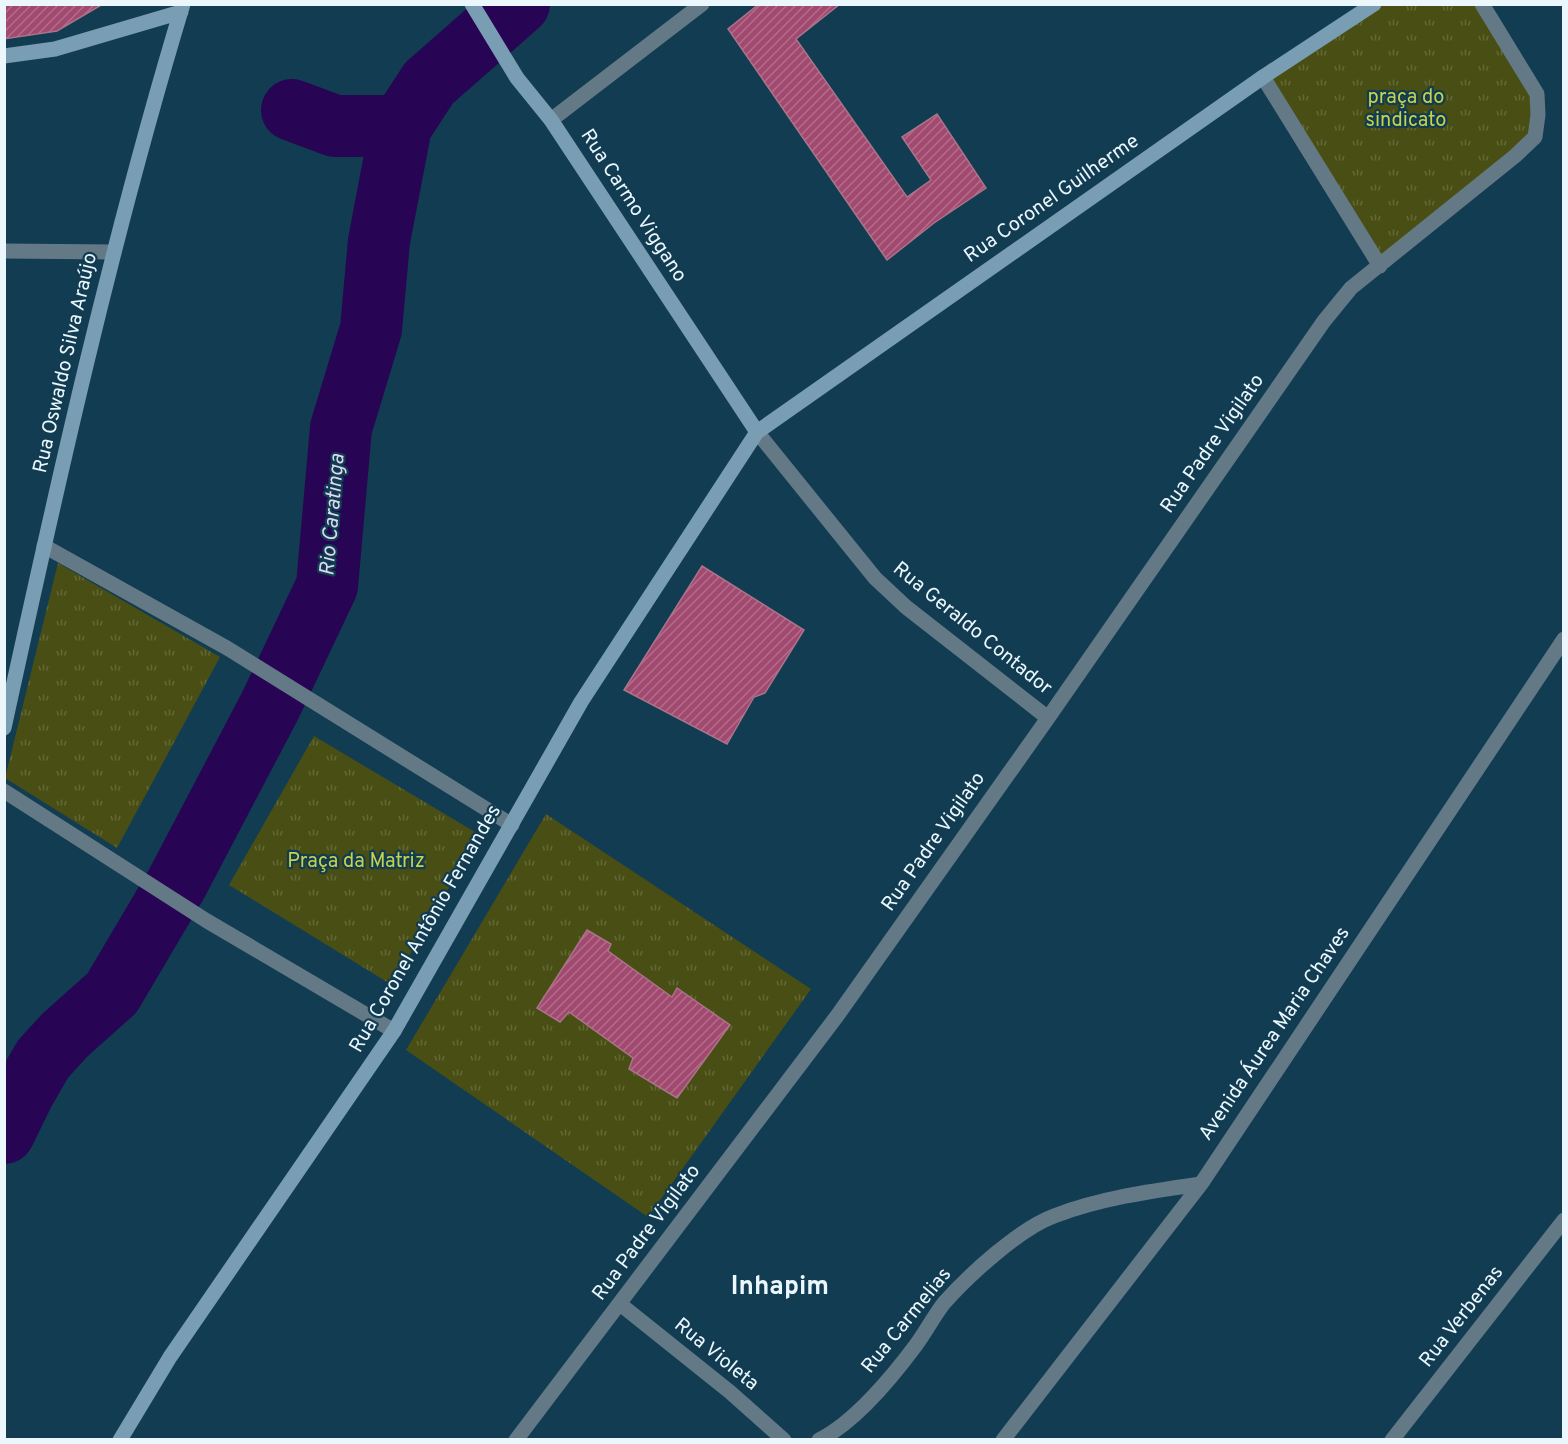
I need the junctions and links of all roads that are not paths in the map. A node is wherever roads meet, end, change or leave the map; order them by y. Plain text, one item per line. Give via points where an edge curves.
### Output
1 (472, 4) edge
2 (702, 4) edge
3 (1374, 4) edge
4 (1482, 4) edge
5 (182, 8) edge
6 (1353, 10) edge
7 (4, 56) edge
8 (1263, 77) junction
9 (551, 120) junction
10 (4, 251) edge
11 (114, 252) junction
12 (1380, 266) junction
13 (757, 432) junction
14 (44, 546) junction
15 (1563, 639) edge
16 (1048, 718) junction
17 (4, 728) edge
18 (4, 791) edge
19 (512, 825) junction
20 (394, 1031) junction
21 (1201, 1184) junction
22 (1563, 1220) edge
23 (620, 1304) junction
24 (120, 1440) edge
25 (516, 1440) edge
26 (784, 1440) edge
27 (819, 1440) edge
28 (1003, 1440) edge
29 (1392, 1440) edge

1 - 9 street, Rua Carmo Viggano via 517,78
2 - 9 street
3 - 6 street, Rua Coronel Guilherme
4 - 12 street, Rua Padre Vigilato via 1537,94 1535,137
5 - 7 street via 55,49
5 - 11 street, Rua Oswaldo Silva Araújo
6 - 8 street, Rua Coronel Guilherme
8 - 12 street
8 - 13 street, Rua Coronel Guilherme
9 - 13 street, Rua Carmo Viggano
10 - 11 street
11 - 14 street, Rua Oswaldo Silva Araújo
12 - 16 street, Rua Padre Vigilato via 1351,288 1324,321
13 - 16 street, Rua Geraldo Contador via 875,578 906,608
13 - 19 street, Rua Coronel Antônio Fernandes via 580,702
14 - 17 street, Rua Oswaldo Silva Araújo
14 - 19 street via 227,648
15 - 21 street, Avenida Áurea Maria Chaves
16 - 23 street, Rua Padre Vigilato via 837,1016
18 - 20 street via 207,921
19 - 20 street, Rua Coronel Antônio Fernandes
20 - 24 street, Rua Coronel Antônio Fernandes via 170,1357
21 - 27 street, Rua Carmelias via 1126,1195 1053,1216 1028,1231 999,1251 944,1304 892,1375 857,1411
21 - 28 street, Avenida Áurea Maria Chaves
22 - 29 street, Rua Verbenas
23 - 25 street, Rua Padre Vigilato
23 - 26 street, Rua Violeta

